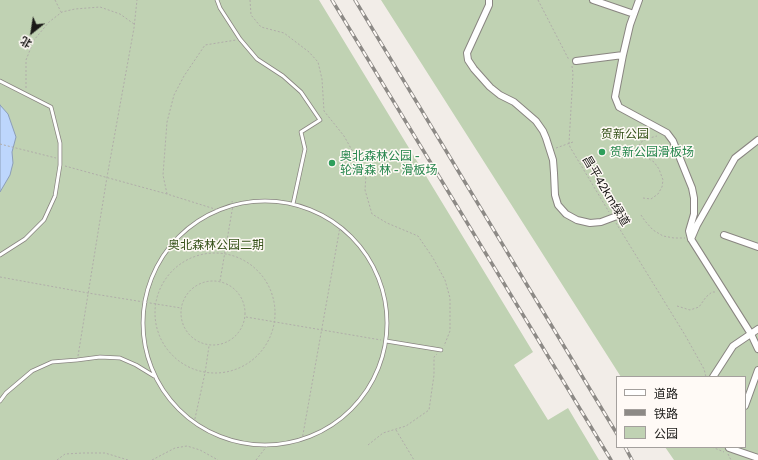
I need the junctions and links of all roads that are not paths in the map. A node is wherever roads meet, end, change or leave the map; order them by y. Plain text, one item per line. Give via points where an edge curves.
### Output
1 (217, 0) edge
2 (489, 0) edge
3 (593, 0) edge
4 (639, 0) edge
5 (634, 14) junction
6 (622, 55) junction
7 (576, 61) dead end
8 (0, 81) edge
9 (758, 140) edge
10 (293, 204) junction
11 (615, 217) road end
12 (724, 235) dead end
13 (691, 239) junction
14 (758, 247) edge
15 (0, 255) edge
16 (758, 329) edge
17 (751, 334) junction
18 (386, 341) junction
19 (758, 349) edge
20 (441, 350) road end
21 (758, 370) edge
22 (154, 376) junction
23 (714, 376) edge
24 (757, 378) edge
25 (0, 401) edge
26 (746, 404) edge
27 (733, 448) edge
28 (758, 458) edge

1 - 10 lane via 240,39 257,59 301,92 320,120 302,132 305,149
2 - 11 street via 489,6 467,53 468,60 490,87 514,102 536,121 546,138 553,160 554,194 558,205 566,214 590,222 601,222
3 - 5 street
4 - 5 street
5 - 6 street
6 - 7 street
6 - 13 street via 615,97 619,107 667,133 674,141 694,198 694,214 689,231
8 - 15 lane via 51,107 60,143 60,165 55,196 44,220 24,239
9 - 13 street via 735,158
10 - 18 lane via 310,210 340,227 358,245 373,266 382,290 387,315
10 - 22 lane via 263,201 218,210 191,225 169,246 153,272 144,302 142,327 146,352
12 - 14 street
13 - 17 street
16 - 17 street
17 - 19 street
17 - 23 street via 733,346
18 - 20 lane
18 - 22 lane via 379,367 367,392 349,412 327,429 285,444 266,446 216,436 194,423 171,402
21 - 24 street
22 - 25 lane via 120,358 100,357 52,362 32,371
24 - 26 street
27 - 28 street

